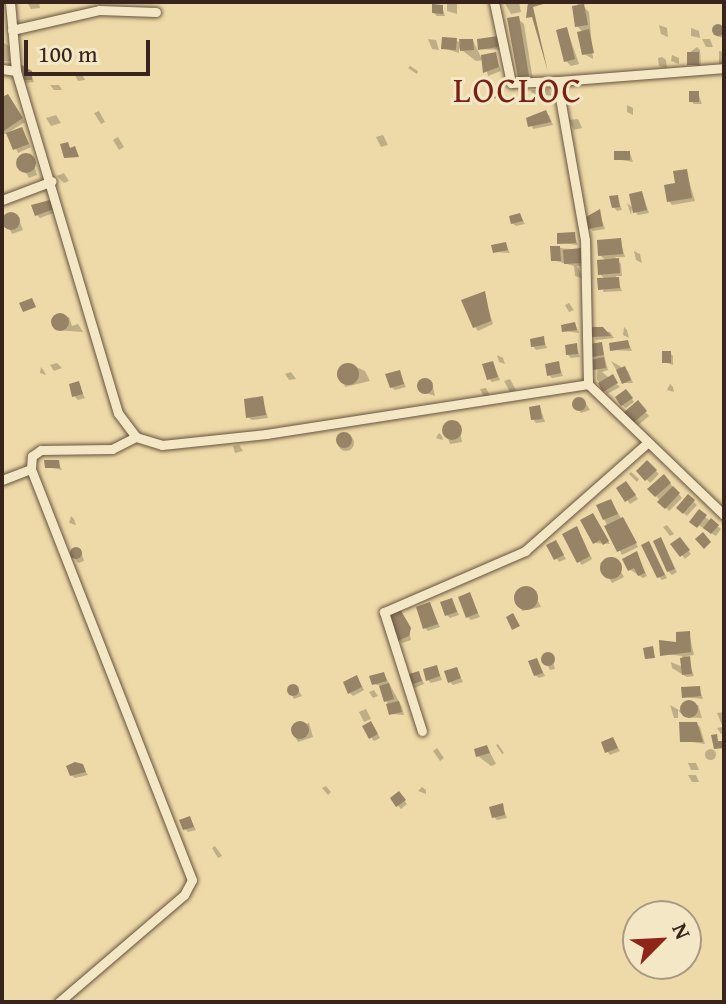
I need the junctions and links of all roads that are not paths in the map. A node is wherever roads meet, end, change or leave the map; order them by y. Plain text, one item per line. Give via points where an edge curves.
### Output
1 (10, 2) edge
2 (494, 2) edge
3 (156, 12) dead end
4 (12, 30) junction
5 (724, 68) edge
6 (2, 69) edge
7 (16, 71) junction
8 (557, 81) junction
9 (52, 181) junction
10 (2, 200) edge
11 (588, 384) junction
12 (136, 437) junction
13 (648, 442) junction
14 (31, 469) junction
15 (2, 480) edge
16 (724, 515) edge
17 (422, 731) dead end
18 (59, 1002) edge

1 - 4 street
2 - 8 street via 511,83
3 - 4 street via 99,10
4 - 7 street
5 - 8 street
6 - 7 street
7 - 9 street
8 - 11 street via 585,240
9 - 10 street
9 - 12 street via 118,413
11 - 12 street via 266,434 162,445
11 - 13 street
12 - 14 street via 112,449 41,450 32,456
13 - 16 street
13 - 17 street via 525,551 384,612
14 - 15 street
14 - 18 street via 192,880 184,895

